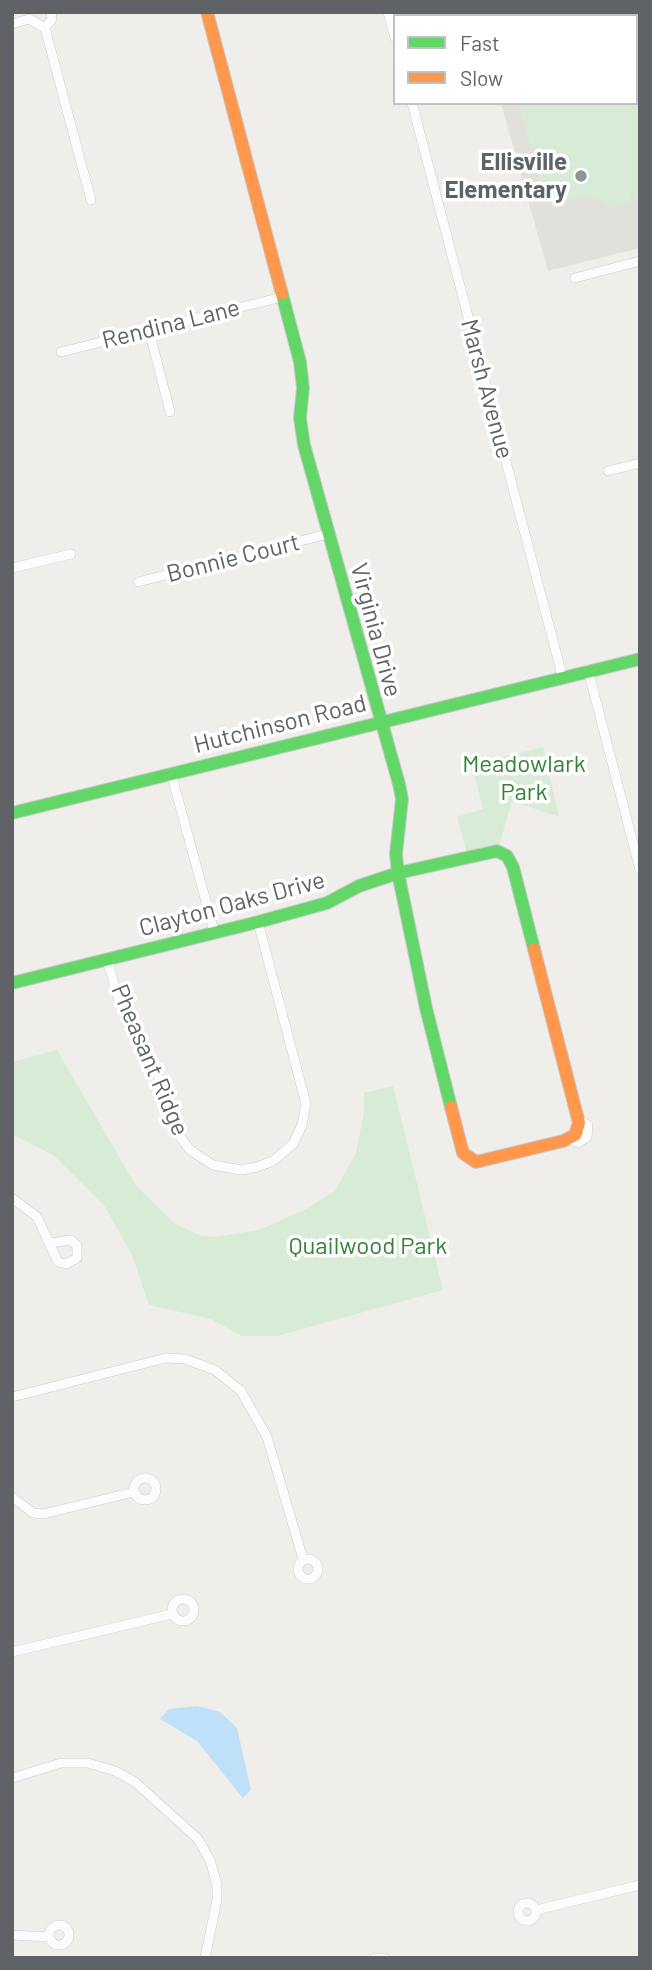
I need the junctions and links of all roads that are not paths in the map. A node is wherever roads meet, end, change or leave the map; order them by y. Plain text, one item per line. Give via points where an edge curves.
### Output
1 (51, 12) edge
2 (207, 12) edge
3 (388, 12) edge
4 (31, 16) edge
5 (12, 24) edge
6 (45, 28) junction
7 (393, 31) edge
8 (413, 105) edge
9 (91, 200) dead end
10 (640, 261) edge
11 (575, 278) dead end
12 (282, 297) junction
13 (149, 330) junction
14 (61, 352) dead end
15 (170, 412) dead end
16 (640, 463) edge
17 (608, 471) dead end
18 (328, 534) junction
19 (71, 554) dead end
20 (12, 568) edge
21 (138, 582) dead end
22 (640, 659) edge
23 (588, 670) junction
24 (562, 675) junction
25 (379, 721) junction
26 (171, 773) junction
27 (12, 813) edge
28 (501, 853) joint
29 (640, 870) edge
30 (398, 873) junction
31 (258, 922) junction
32 (214, 931) junction
33 (107, 959) junction
34 (12, 983) edge
35 (12, 1198) edge
36 (51, 1243) junction
37 (12, 1397) edge
38 (134, 1492) dead end
39 (12, 1497) edge
40 (303, 1559) dead end
41 (172, 1614) dead end
42 (12, 1652) edge
43 (12, 1778) edge
44 (640, 1885) edge
45 (536, 1910) dead end
46 (12, 1935) edge
47 (49, 1937) dead end
48 (205, 1958) edge
49 (375, 1958) edge
50 (386, 1958) edge

1 - 6 street
2 - 12 street, Virginia Drive
3 - 7 street
4 - 5 street
4 - 6 street
6 - 9 street
8 - 24 street, Marsh Avenue
10 - 11 street
12 - 13 street, Rendina Lane
12 - 18 street, Virginia Drive via 300,362 304,445
13 - 14 street, Rendina Lane
13 - 15 street
16 - 17 street
18 - 21 street, Bonnie Court
18 - 25 street, Virginia Drive
19 - 20 street
22 - 23 street, Hutchinson Road
23 - 24 street, Hutchinson Road
23 - 29 street
24 - 25 street, Hutchinson Road
25 - 26 street, Hutchinson Road
25 - 30 street, Virginia Drive via 402,799
26 - 27 street, Hutchinson Road
26 - 32 street
28 - 30 street, Clayton Oaks Drive
28 - 30 street, Virginia Drive via 513,867 578,1119 575,1135 483,1161 470,1160 463,1153
30 - 31 street, Clayton Oaks Drive via 327,903
31 - 32 street, Clayton Oaks Drive
31 - 33 street, Pheasant Ridge via 306,1104 293,1143 257,1167 220,1167 201,1159 185,1144 154,1066 120,1005
32 - 33 street, Clayton Oaks Drive
33 - 34 street, Clayton Oaks Drive
35 - 36 street via 37,1217
36 - 36 street via 62,1264 77,1258 77,1246 66,1239
37 - 40 street via 166,1359 185,1359 215,1370 241,1391 267,1437
38 - 39 street via 43,1514 33,1513
41 - 42 street
43 - 48 street via 61,1763 103,1767 135,1782 198,1839 217,1885
44 - 45 street
46 - 47 street
49 - 50 street

